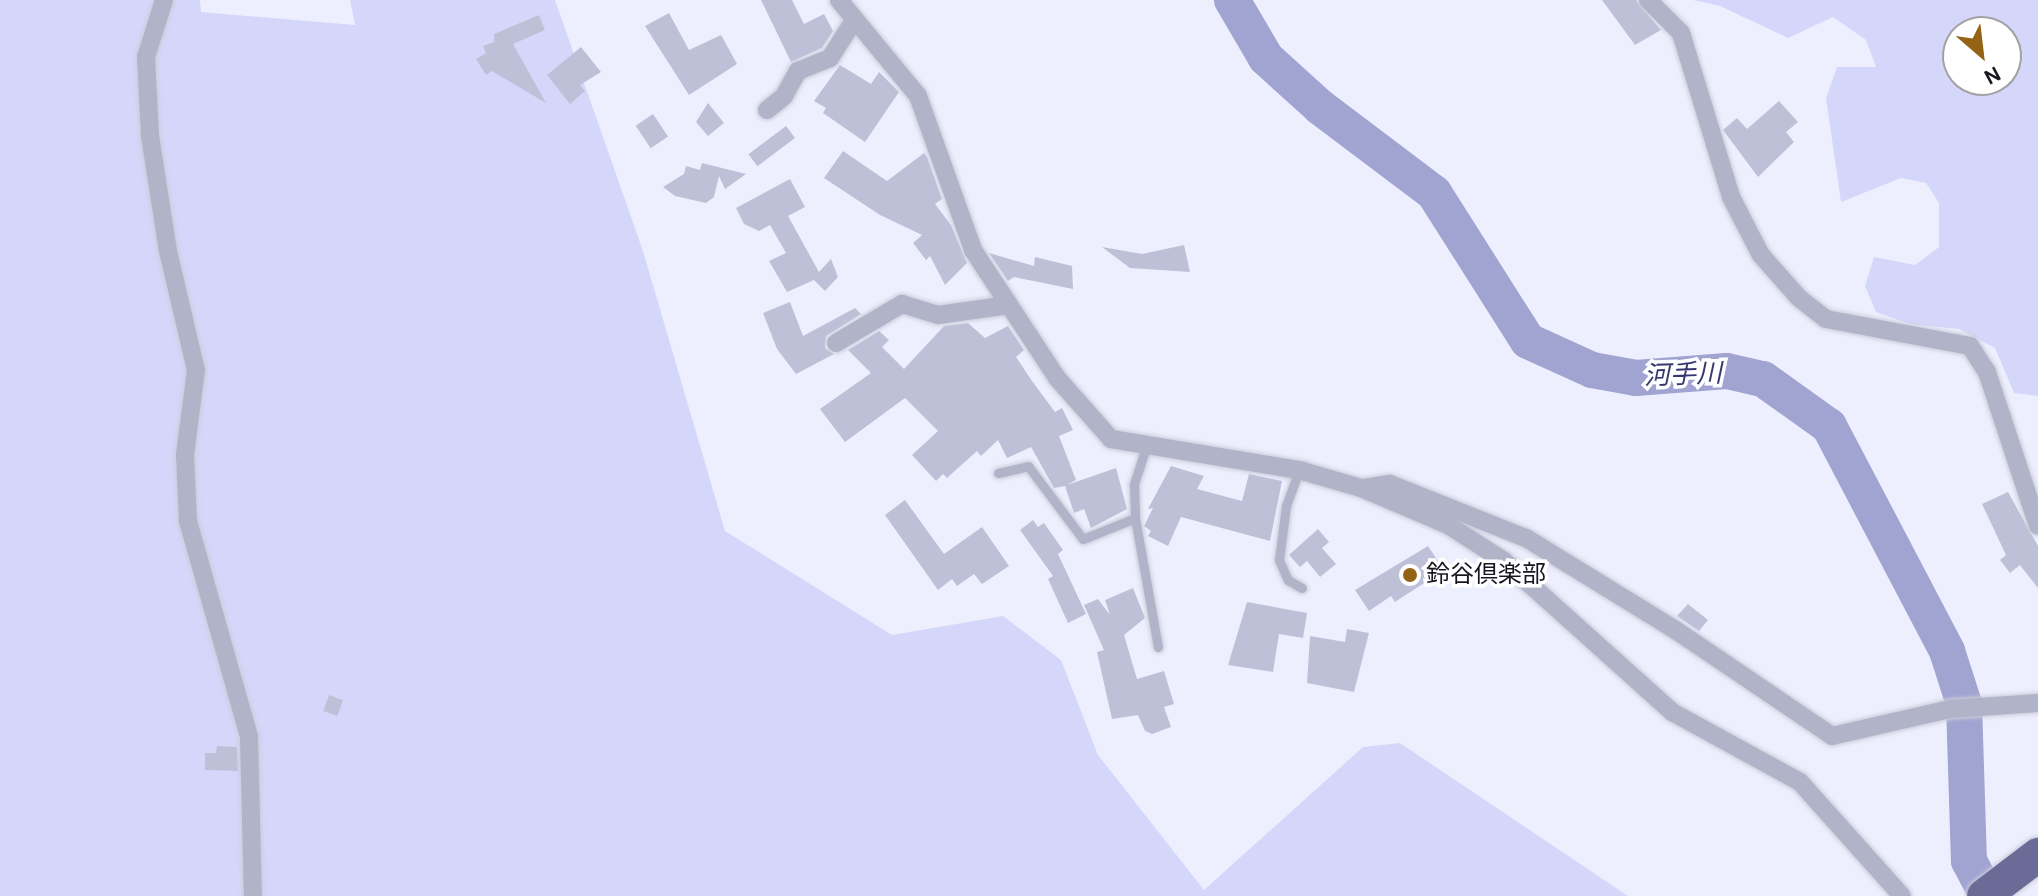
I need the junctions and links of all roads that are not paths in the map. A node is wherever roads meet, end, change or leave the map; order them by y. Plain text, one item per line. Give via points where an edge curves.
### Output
1 (164, 0) edge
2 (839, 0) edge
3 (1648, 0) edge
4 (853, 22) junction
5 (767, 110) dead end
6 (1009, 305) junction
7 (836, 343) dead end
8 (1146, 447) junction
9 (1299, 470) junction
10 (998, 473) dead end
11 (1361, 488) junction
12 (1135, 518) junction
13 (2038, 526) edge
14 (1302, 588) dead end
15 (1158, 647) dead end
16 (2038, 703) edge
17 (2038, 855) edge
18 (253, 896) edge
19 (1902, 896) edge
20 (1984, 896) edge

1 - 18 street via 146,57 150,136 196,370 185,455 188,521 249,737
2 - 4 street
3 - 13 street via 1681,33 1731,197 1761,255 1826,319 1970,346 1987,372
4 - 5 street via 830,58 798,71 784,96
4 - 6 street via 918,96 973,250
6 - 7 street via 938,315 902,304
6 - 8 street via 1057,378 1111,439
8 - 9 street
8 - 12 lane via 1134,485
9 - 11 street
9 - 14 lane via 1286,506 1279,560 1288,580
10 - 12 lane via 1028,466 1083,539
11 - 16 street via 1390,484 1526,538 1832,736 1950,709
11 - 19 street via 1448,525 1504,561 1672,712 1800,782
12 - 15 lane
17 - 20 highway

